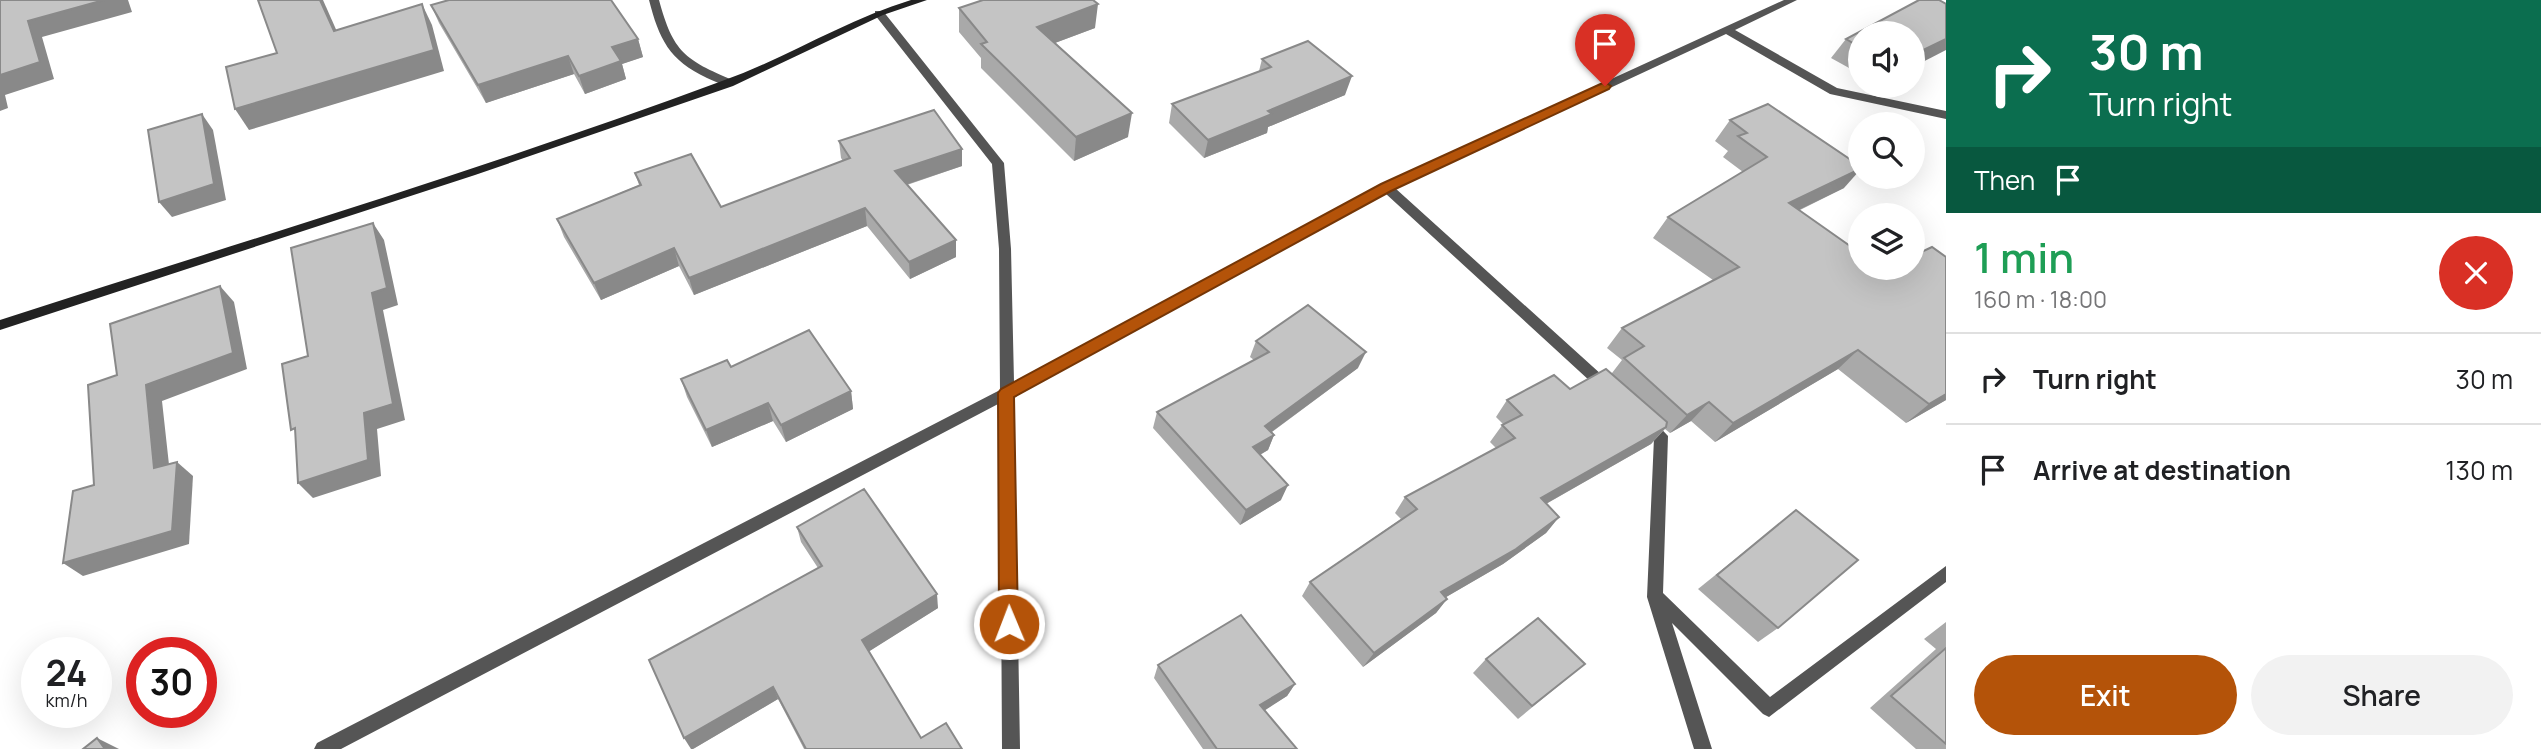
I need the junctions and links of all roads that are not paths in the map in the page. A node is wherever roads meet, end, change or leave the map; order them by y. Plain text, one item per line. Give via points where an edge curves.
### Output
1 (654, 0) edge
2 (922, 0) edge
3 (1792, 0) edge
4 (879, 13) junction
5 (1726, 30) junction
6 (729, 82) junction
7 (1946, 115) edge
8 (1386, 187) junction
9 (0, 325) edge
10 (1006, 393) junction
11 (1946, 573) edge
12 (1655, 596) junction
13 (323, 749) edge
14 (1012, 749) edge
15 (1703, 749) edge

1 - 6 street via 662,33 683,61
2 - 4 street
3 - 5 street
4 - 6 street
4 - 10 street via 998,163
5 - 7 street via 1834,91
5 - 8 street
6 - 9 street via 458,177
8 - 10 street
8 - 12 street via 1661,436
10 - 13 street
10 - 14 street
11 - 12 street via 1769,708
12 - 15 street

